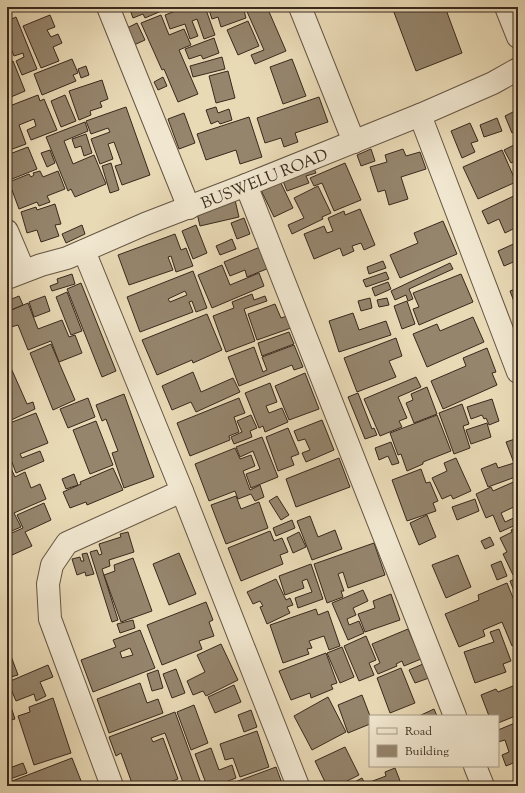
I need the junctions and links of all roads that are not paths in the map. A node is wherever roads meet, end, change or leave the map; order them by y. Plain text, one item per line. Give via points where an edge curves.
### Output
1 (108, 7) edge
2 (300, 7) edge
3 (506, 7) edge
4 (518, 37) edge
5 (518, 69) edge
6 (420, 116) junction
7 (354, 142) junction
8 (246, 185) junction
9 (189, 208) junction
10 (7, 231) edge
11 (84, 251) junction
12 (15, 274) edge
13 (518, 372) edge
14 (182, 491) junction
15 (455, 715) edge
16 (475, 767) edge
17 (112, 786) edge
18 (298, 786) edge
19 (483, 786) edge

1 - 9 street
2 - 7 street
3 - 4 street
5 - 6 street, BUSWELU ROAD via 493,84
6 - 7 street, BUSWELU ROAD
6 - 13 street
7 - 8 street, BUSWELU ROAD
8 - 9 street, BUSWELU ROAD
8 - 15 street
9 - 11 street, BUSWELU ROAD
10 - 12 street
11 - 12 street, BUSWELU ROAD
11 - 14 street
14 - 17 street via 67,543 52,564 48,584 50,619
14 - 18 street
16 - 19 street

